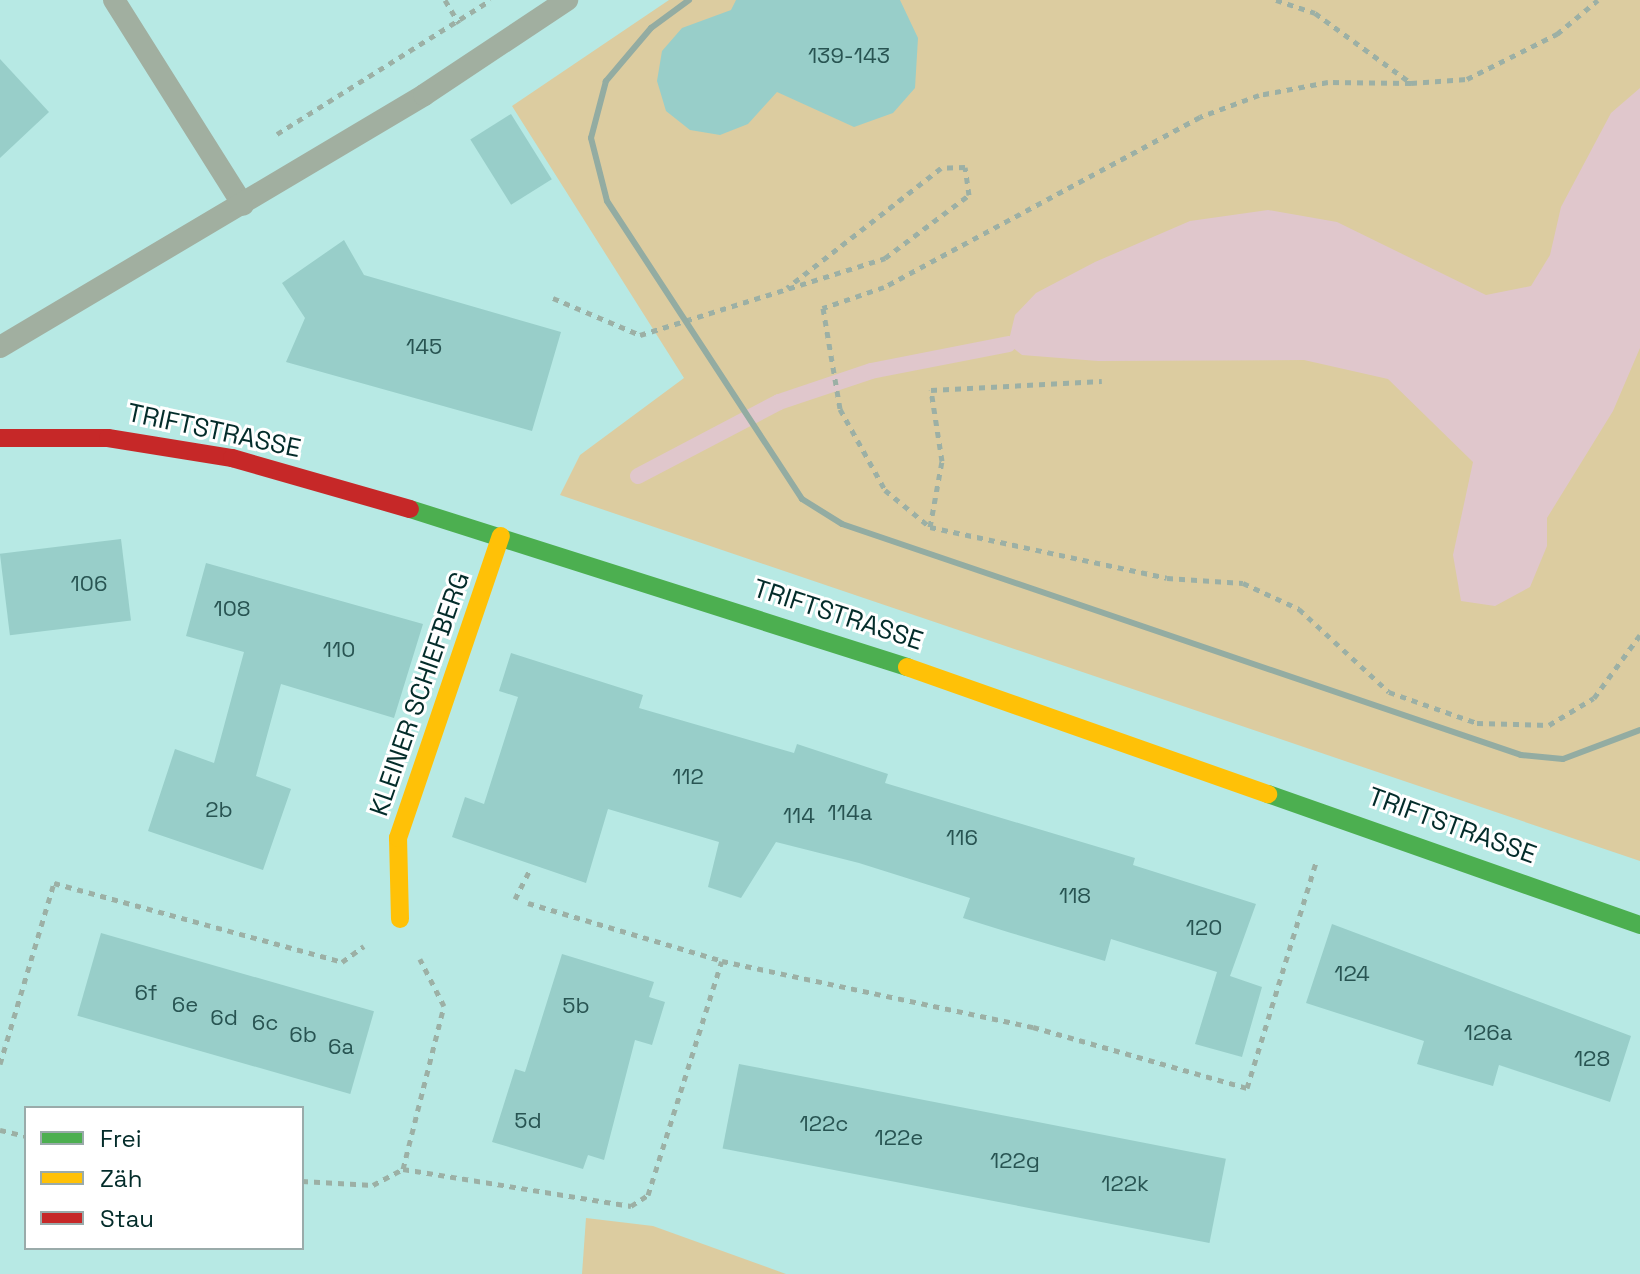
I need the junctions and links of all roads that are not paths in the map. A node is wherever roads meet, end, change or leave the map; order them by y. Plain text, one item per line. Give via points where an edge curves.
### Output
1 (114, 0) edge
2 (567, 0) edge
3 (243, 205) junction
4 (0, 347) edge
5 (0, 438) edge
6 (501, 536) junction
7 (400, 919) road end
8 (1640, 925) edge

1 - 3 lane
2 - 3 lane
3 - 4 lane
5 - 6 street, TRIFTSTRASSE via 108,438 232,458
6 - 7 street, KLEINER SCHIEFBERG via 398,838
6 - 8 street, TRIFTSTRASSE via 1331,812

